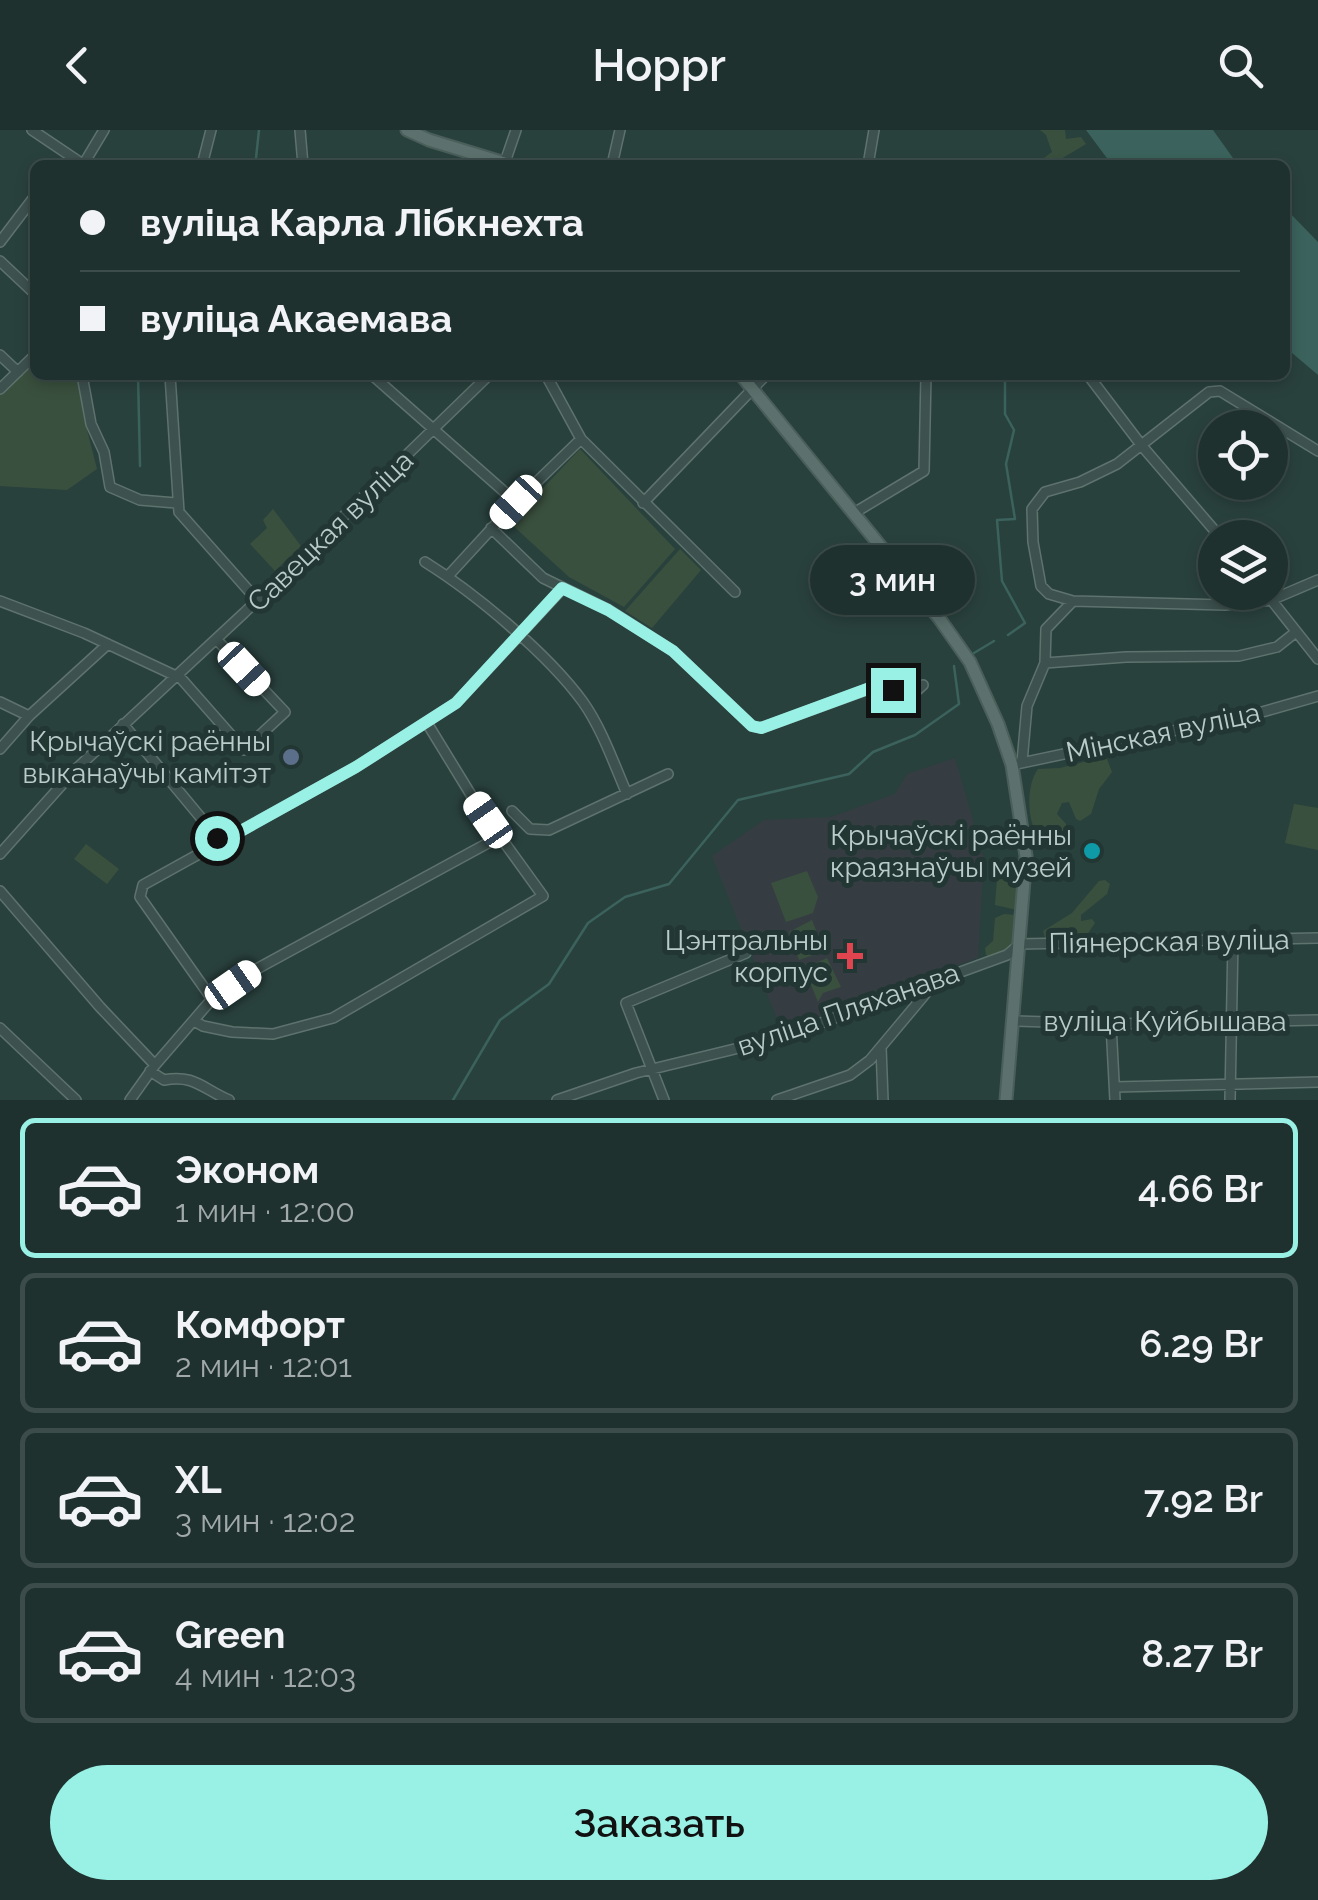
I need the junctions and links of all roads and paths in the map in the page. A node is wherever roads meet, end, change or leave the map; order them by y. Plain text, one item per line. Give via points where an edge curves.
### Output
1 (32, 130) edge
2 (104, 130) edge
3 (210, 130) edge
4 (300, 130) edge
5 (407, 130) edge
6 (516, 130) edge
7 (620, 130) edge
8 (875, 130) edge
9 (66, 154) junction
10 (62, 160) edge
11 (75, 160) edge
12 (86, 160) edge
13 (203, 160) edge
14 (303, 160) edge
15 (495, 160) edge
16 (509, 160) edge
17 (613, 160) edge
18 (869, 160) edge
19 (30, 203) edge
20 (0, 242) edge
21 (0, 261) edge
22 (30, 289) edge
23 (0, 355) edge
24 (30, 360) edge
25 (18, 372) junction
26 (83, 380) edge
27 (170, 380) edge
28 (377, 380) edge
29 (484, 380) edge
30 (549, 380) edge
31 (745, 380) edge
32 (761, 380) edge
33 (926, 380) edge
34 (1092, 380) edge
35 (752, 388) junction
36 (0, 389) edge
37 (433, 431) junction
38 (581, 439) junction
39 (1142, 446) junction
40 (1318, 451) edge
41 (516, 502) junction
42 (643, 503) junction
43 (176, 504) junction
44 (854, 513) junction
45 (1206, 520) edge
46 (491, 528) junction
47 (425, 562) dead end
48 (448, 576) junction
49 (1318, 580) edge
50 (562, 588) junction
51 (1288, 590) edge
52 (735, 592) dead end
53 (257, 600) junction
54 (0, 601) edge
55 (1073, 601) junction
56 (1198, 604) edge
57 (1279, 610) edge
58 (1296, 632) junction
59 (518, 635) junction
60 (216, 638) junction
61 (108, 644) junction
62 (1318, 658) edge
63 (1045, 662) junction
64 (177, 675) junction
65 (924, 685) dead end
66 (1317, 698) edge
67 (0, 702) edge
68 (29, 716) junction
69 (427, 723) junction
70 (123, 724) junction
71 (0, 750) edge
72 (1017, 764) junction
73 (668, 774) dead end
74 (627, 794) junction
75 (512, 812) dead end
76 (499, 836) junction
77 (221, 842) junction
78 (0, 854) edge
79 (0, 891) edge
80 (1318, 938) edge
81 (1233, 939) junction
82 (1020, 944) junction
83 (746, 953) dead end
84 (939, 978) junction
85 (212, 1000) junction
86 (1318, 1020) edge
87 (194, 1021) junction
88 (1013, 1021) junction
89 (1232, 1022) junction
90 (1111, 1024) junction
91 (0, 1028) edge
92 (882, 1047) junction
93 (152, 1068) junction
94 (652, 1069) junction
95 (1318, 1082) edge
96 (1230, 1084) junction
97 (1115, 1086) junction
98 (76, 1100) edge
99 (130, 1100) edge
100 (229, 1100) edge
101 (557, 1100) edge
102 (664, 1100) edge
103 (777, 1100) edge
104 (884, 1100) edge
105 (1006, 1100) edge
106 (1115, 1100) edge
107 (1230, 1100) edge

1 - 9 street
2 - 12 street
3 - 13 street
4 - 14 street
5 - 15 main road
6 - 16 street
7 - 17 street
8 - 18 street
9 - 10 street
9 - 11 street
19 - 20 street
21 - 22 street
23 - 25 street
24 - 25 street
25 - 36 street
26 - 43 street via 110,487 140,500
27 - 43 street
28 - 37 street
29 - 37 street, Савецкая вуліца
30 - 38 street
31 - 35 main road
32 - 35 street
33 - 44 street via 924,472
34 - 39 street
35 - 42 street
35 - 44 main road
37 - 41 street
37 - 53 street, Савецкая вуліца
38 - 41 street
38 - 42 street
39 - 40 street via 1208,392 1220,391
39 - 45 street
39 - 55 street via 1097,474 1045,492 1032,509 1041,586
41 - 46 street
42 - 52 street
43 - 53 street
44 - 72 main road via 970,662
46 - 48 street
46 - 50 street
47 - 48 street
48 - 59 street
49 - 51 street
50 - 59 street
50 - 65 street via 673,651 752,726 870,688 914,693
53 - 60 street, Савецкая вуліца
54 - 61 street
55 - 56 street
55 - 63 street via 1046,629
57 - 58 street
58 - 62 street
58 - 63 street via 1276,647 1239,656
59 - 69 street via 456,703
59 - 74 street via 583,702
60 - 64 street, Савецкая вуліца
60 - 64 street via 285,712 244,750
61 - 64 street
61 - 68 street
63 - 72 street via 1027,706
64 - 70 street, Савецкая вуліца
66 - 72 street, Мінская вуліца
67 - 68 street
68 - 71 street
69 - 76 street
69 - 77 street
70 - 77 street
70 - 78 street, Савецкая вуліца
72 - 82 main road via 1026,856
73 - 74 street
74 - 75 street via 549,830 530,828
76 - 85 street
76 - 87 street via 543,896 333,1018 273,1034
77 - 85 street via 143,885 140,897
79 - 93 street
80 - 81 street, Піянерская вуліца
81 - 82 street, Піянерская вуліца
81 - 89 street
82 - 84 street, вуліца Пляханава via 1007,955
82 - 88 main road
83 - 94 street via 626,1003
84 - 92 street
84 - 94 street, вуліца Пляханава via 780,1038
85 - 87 street
86 - 89 street, вуліца Куйбышава
87 - 93 street
88 - 90 street, вуліца Куйбышава
88 - 105 main road
89 - 90 street, вуліца Куйбышава
89 - 96 street
90 - 97 street
91 - 98 street
92 - 103 street via 850,1075
92 - 104 street
93 - 99 street
93 - 100 street via 164,1080 183,1076
94 - 101 street, вуліца Пляханава
94 - 102 street
95 - 96 street
96 - 97 street
96 - 107 street
97 - 106 street

